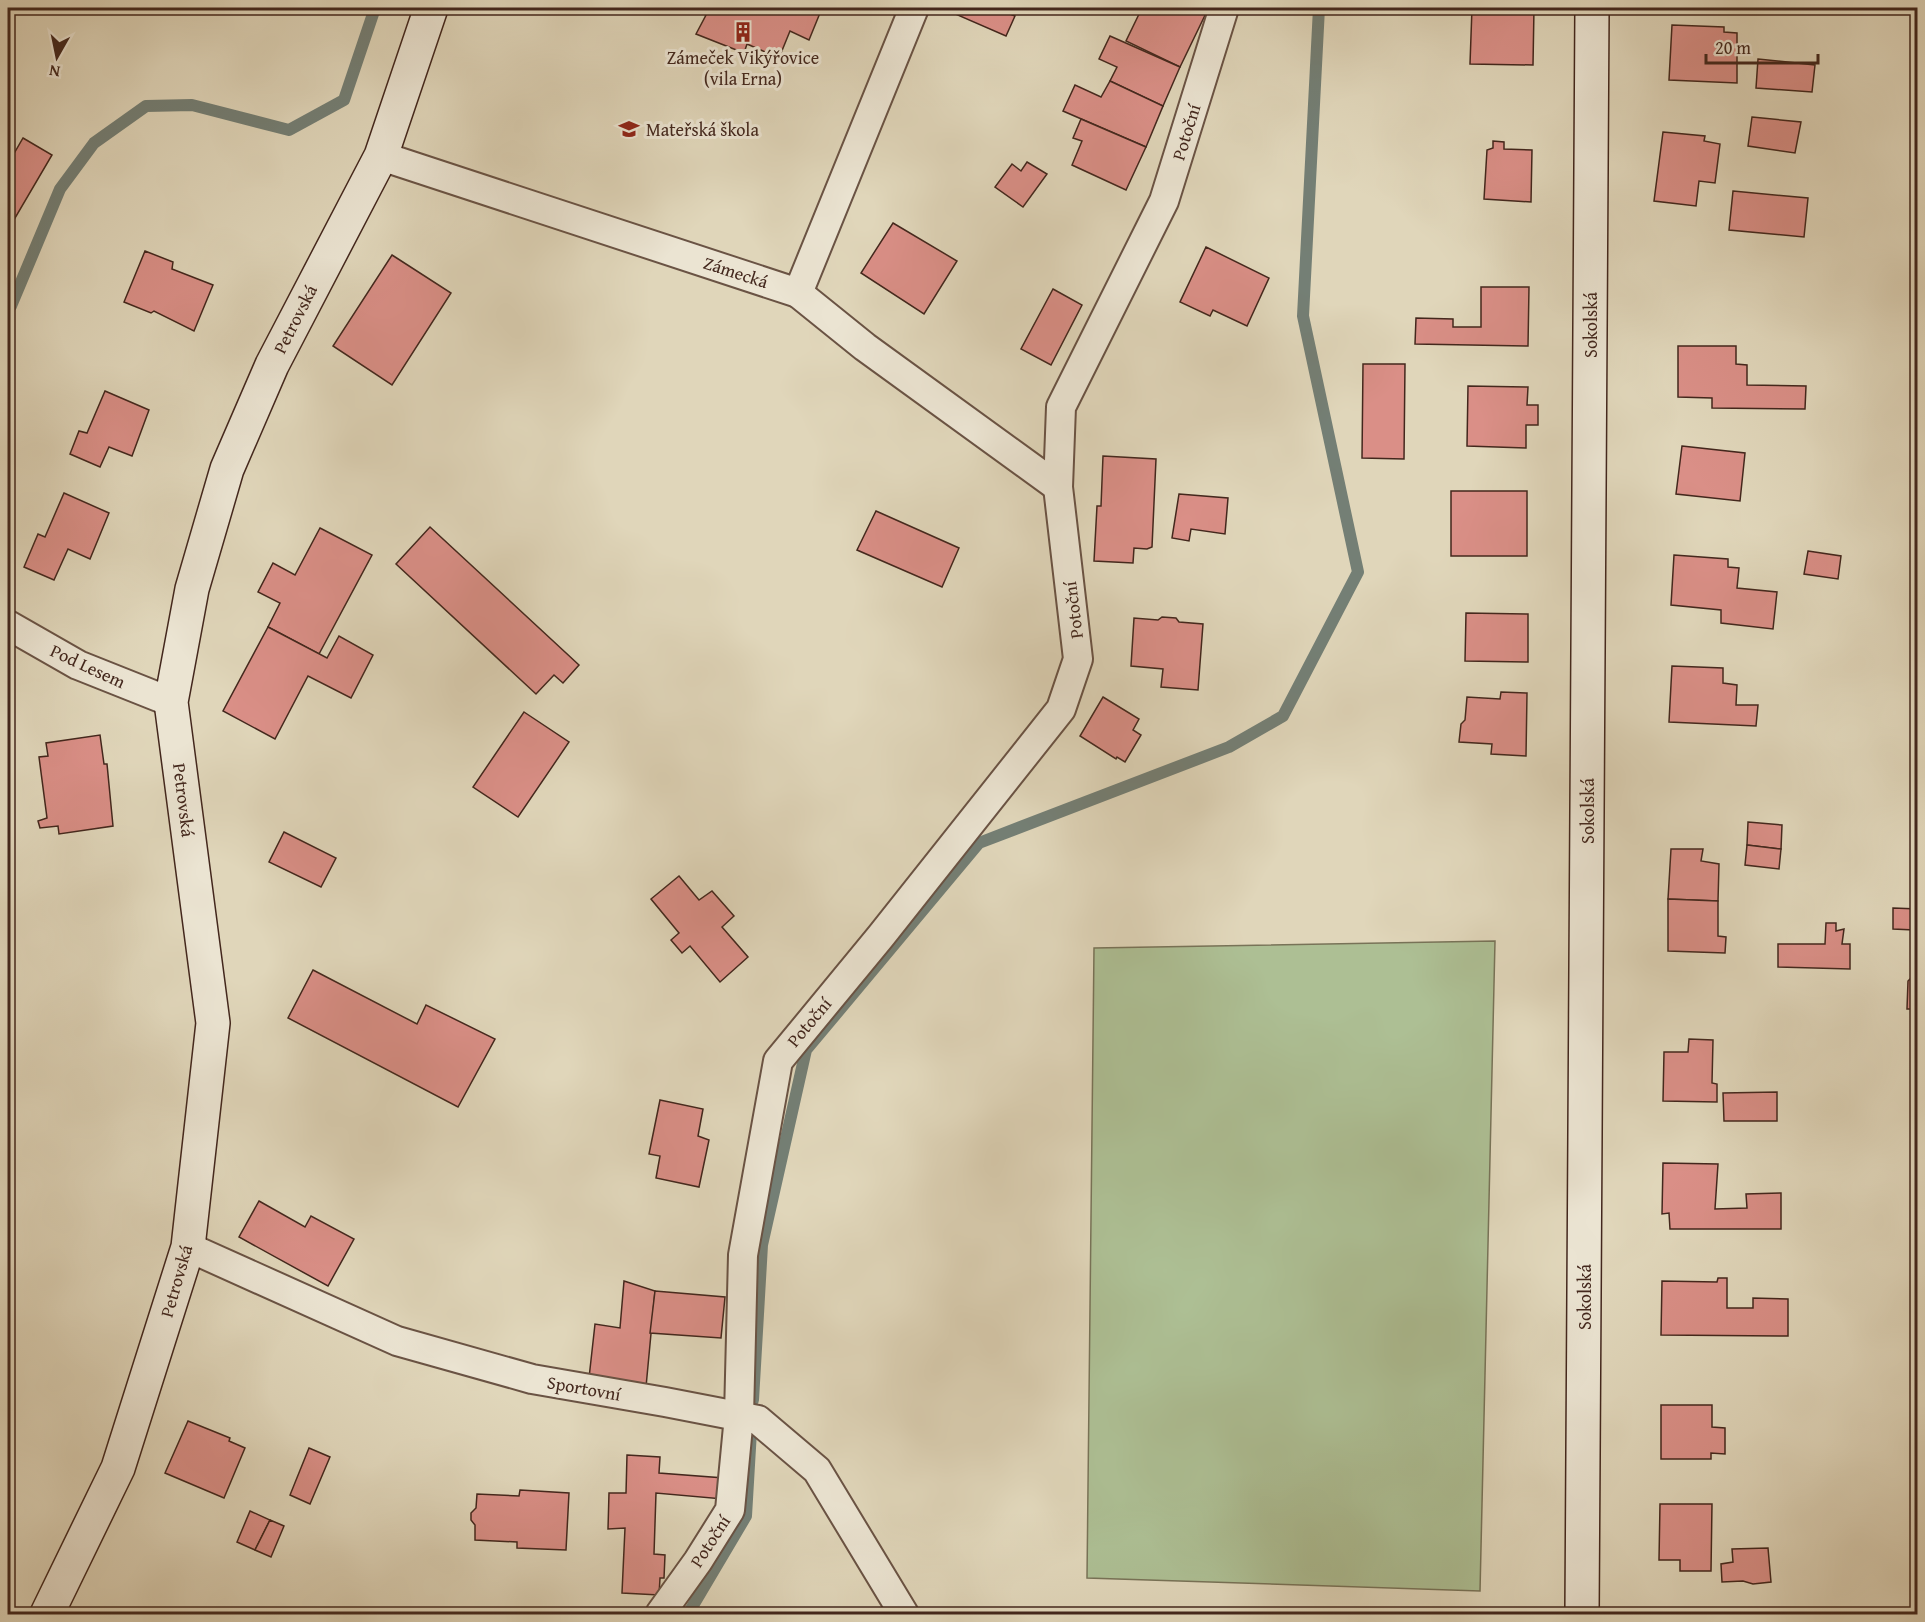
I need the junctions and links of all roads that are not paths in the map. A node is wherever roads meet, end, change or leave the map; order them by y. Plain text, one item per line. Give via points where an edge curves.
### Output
1 (431, 8) edge
2 (914, 8) edge
3 (1224, 8) edge
4 (1592, 8) edge
5 (381, 156) junction
6 (798, 293) junction
7 (1058, 487) junction
8 (8, 625) edge
9 (171, 702) junction
10 (188, 1246) junction
11 (748, 1418) junction
12 (47, 1614) edge
13 (660, 1614) edge
14 (904, 1614) edge
15 (1582, 1614) edge

1 - 5 street, Petrovská
2 - 6 street
3 - 7 street, Potoční via 1164,201 1061,407
4 - 15 street, Sokolská
5 - 6 street, Zámecká
5 - 9 street, Petrovská via 272,365 226,469 192,590
6 - 7 street via 865,347
7 - 11 street, Potoční via 1078,658 1061,709 778,1061 743,1255
8 - 9 street, Pod Lesem via 78,665
9 - 10 street, Petrovská via 213,1023
10 - 11 street, Sportovní via 397,1341 532,1379
10 - 12 street, Petrovská via 118,1468
11 - 13 street, Potoční via 730,1510
11 - 14 street via 817,1470

